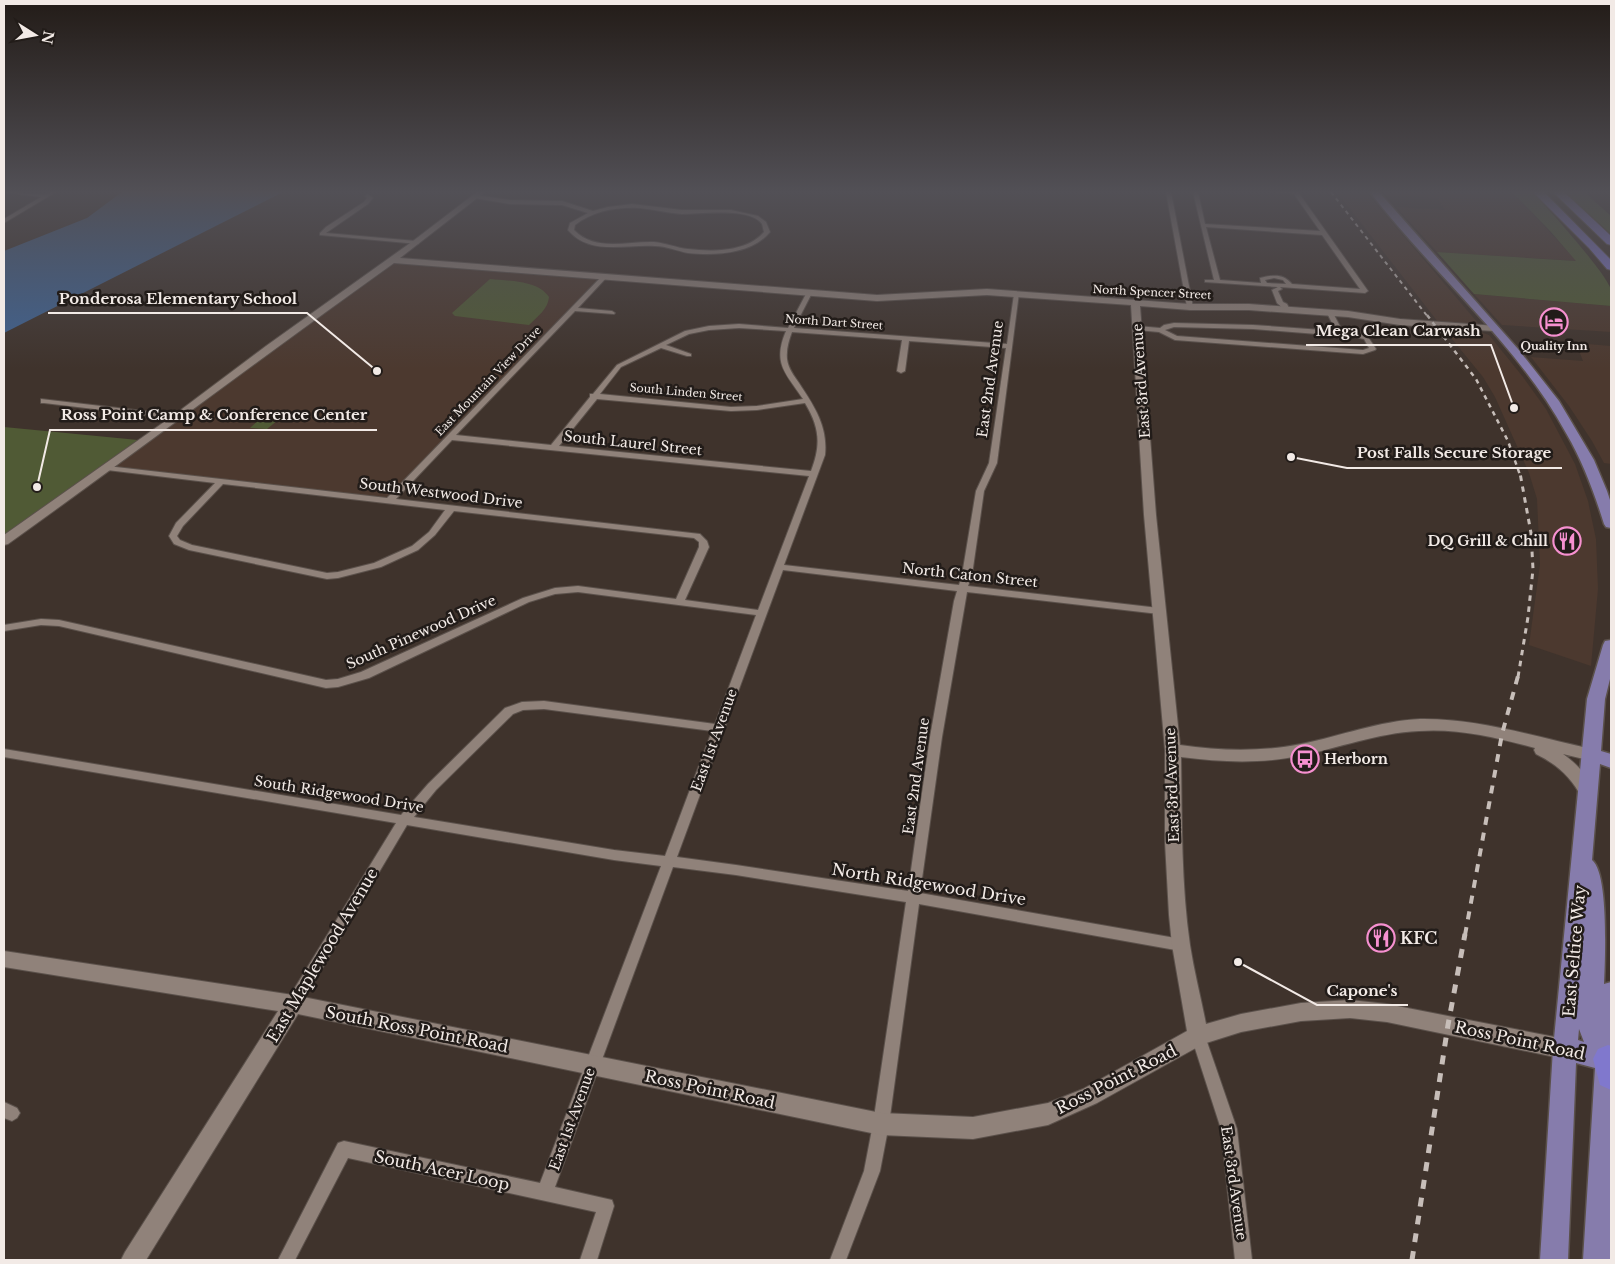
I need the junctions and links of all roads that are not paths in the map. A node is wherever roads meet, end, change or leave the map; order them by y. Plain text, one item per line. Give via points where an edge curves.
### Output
1 (405, 251) edge
2 (689, 251) edge
3 (724, 251) edge
4 (1179, 251) edge
5 (1209, 251) edge
6 (1337, 251) edge
7 (1426, 251) edge
8 (1597, 251) edge
9 (392, 260) junction
10 (1611, 267) edge
11 (604, 276) junction
12 (1206, 281) dead end
13 (1217, 281) junction
14 (1265, 285) junction
15 (1290, 286) junction
16 (1278, 287) junction
17 (809, 292) junction
18 (1017, 294) junction
19 (1135, 303) junction
20 (1190, 307) junction
21 (1286, 308) junction
22 (572, 309) junction
23 (612, 313) dead end
24 (1330, 313) junction
25 (1137, 328) junction
26 (1494, 328) junction
27 (791, 329) junction
28 (1161, 330) junction
29 (1340, 333) junction
30 (906, 338) junction
31 (660, 344) junction
32 (1010, 346) junction
33 (689, 355) dead end
34 (900, 371) dead end
35 (593, 396) junction
36 (807, 400) junction
37 (44, 401) dead end
38 (178, 417) junction
39 (450, 437) junction
40 (553, 448) junction
41 (107, 468) junction
42 (814, 474) junction
43 (220, 482) junction
44 (389, 501) junction
45 (451, 508) junction
46 (1611, 524) edge
47 (4, 541) edge
48 (779, 567) junction
49 (962, 588) junction
50 (679, 602) junction
51 (1159, 611) junction
52 (762, 613) junction
53 (4, 628) edge
54 (1611, 645) edge
55 (717, 728) junction
56 (1512, 736) junction
57 (1173, 750) junction
58 (1592, 750) junction
59 (1611, 752) edge
60 (4, 754) edge
61 (1611, 761) edge
62 (1588, 795) junction
63 (404, 820) junction
64 (1583, 850) junction
65 (670, 862) junction
66 (914, 898) junction
67 (1181, 945) junction
68 (6, 963) edge
69 (1611, 992) edge
70 (293, 1004) junction
71 (1198, 1036) junction
72 (1565, 1049) junction
73 (592, 1064) junction
74 (1610, 1067) edge
75 (881, 1124) junction
76 (544, 1192) junction
77 (133, 1260) edge
78 (286, 1260) edge
79 (589, 1260) edge
80 (838, 1260) edge
81 (1244, 1260) edge
82 (1554, 1260) edge
83 (1597, 1260) edge

1 - 9 street
2 - 3 street
4 - 20 street
5 - 13 street
6 - 15 street via 1365,291
7 - 26 main road
8 - 10 highway
9 - 11 street, North Spencer Street
9 - 38 street
11 - 17 street, North Spencer Street
11 - 22 street, East Mountain View Drive
12 - 13 street
13 - 14 street
14 - 15 street via 1262,279 1274,276 1285,279
14 - 16 street
15 - 16 street
16 - 21 street via 1280,303
17 - 18 street, North Spencer Street via 894,298 972,292
17 - 27 street, East 1st Avenue
18 - 19 street, North Spencer Street
18 - 32 street, East 2nd Avenue
19 - 20 street, North Spencer Street
19 - 25 street, East 3rd Avenue
20 - 21 street, North Spencer Street
21 - 24 street, North Spencer Street
22 - 23 street
22 - 39 street, East Mountain View Drive
24 - 26 street, North Spencer Street via 1400,322
24 - 29 street
25 - 28 street
25 - 51 street, East 3rd Avenue
26 - 46 main road via 1541,382 1574,433 1599,486
27 - 30 street, North Dart Street
27 - 31 street, North Dart Street via 717,327 687,332
27 - 36 street, East 1st Avenue via 782,356
28 - 29 street via 1174,325
28 - 29 street via 1175,338 1372,351 1366,338
30 - 32 street, North Dart Street
30 - 34 street
31 - 33 street
31 - 35 street, North Dart Street via 619,366
32 - 49 street, East 2nd Avenue via 993,462 980,491 967,575
35 - 36 street, South Linden Street via 732,409
35 - 40 street, North Dart Street
36 - 42 street, East 1st Avenue via 823,436
37 - 38 street
38 - 41 street
39 - 40 street, South Laurel Street
39 - 44 street, East Mountain View Drive
40 - 42 street, South Laurel Street
41 - 43 street, South Westwood Drive
41 - 47 street
42 - 48 street, East 1st Avenue
43 - 44 street, South Westwood Drive
43 - 45 street via 179,525 173,536 177,542 326,576 358,572 415,548
44 - 45 street, South Westwood Drive
45 - 50 street, South Westwood Drive via 697,536 704,547
48 - 49 street, North Caton Street
48 - 52 street, East 1st Avenue
49 - 51 street, North Caton Street
49 - 66 street, East 2nd Avenue via 936,736
50 - 52 street, South Pinewood Drive
50 - 53 street, South Pinewood Drive via 557,589 528,599 365,676 326,684 59,622
51 - 57 street, East 3rd Avenue
52 - 55 street, East 1st Avenue
54 - 58 main road, East Seltice Way via 1596,699
55 - 63 street, East Maplewood Avenue via 558,707 522,706 509,711 432,787
55 - 65 street, East 1st Avenue
56 - 57 street via 1421,725 1376,730 1283,753 1220,756
56 - 58 street via 1555,748
56 - 62 street via 1566,765 1578,776
57 - 67 street, East 3rd Avenue via 1174,842
58 - 59 main road
58 - 61 main road
58 - 62 main road, East Seltice Way
60 - 63 street, South Ridgewood Drive
62 - 64 main road, East Seltice Way
63 - 65 street, South Ridgewood Drive
63 - 70 street, East Maplewood Avenue
64 - 72 main road, East Seltice Way
64 - 74 main road via 1592,894 1595,933 1590,1028
65 - 66 street, North Ridgewood Drive
65 - 73 street, East 1st Avenue
66 - 67 street, North Ridgewood Drive
66 - 75 street, East 2nd Avenue
67 - 71 street, East 3rd Avenue
68 - 70 street, South Ross Point Road
69 - 74 main road
70 - 73 street, South Ross Point Road
70 - 77 street, East Maplewood Avenue
71 - 72 street, Ross Point Road via 1241,1023 1302,1012 1350,1009 1387,1012
71 - 75 street, Ross Point Road via 1090,1096 1048,1114 973,1128
71 - 81 street, East 3rd Avenue via 1229,1129
72 - 74 main road, Ross Point Road
72 - 82 main road, East Seltice Way
73 - 75 street, Ross Point Road
73 - 76 street, East 1st Avenue
74 - 83 main road
75 - 80 street, East 2nd Avenue via 872,1171
76 - 78 street, South Acer Loop via 344,1149
76 - 79 street, South Acer Loop via 606,1206

